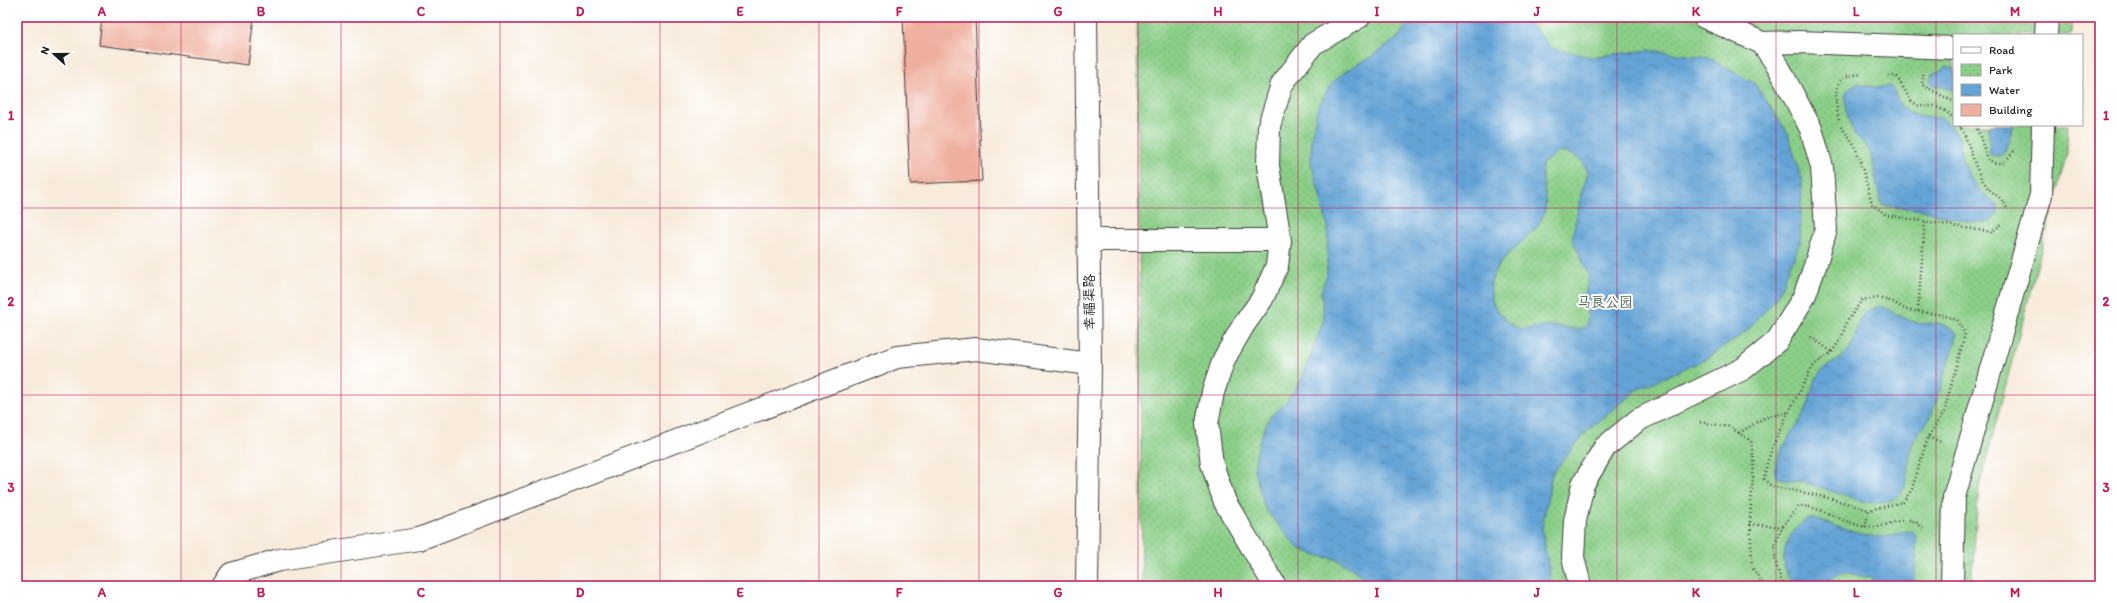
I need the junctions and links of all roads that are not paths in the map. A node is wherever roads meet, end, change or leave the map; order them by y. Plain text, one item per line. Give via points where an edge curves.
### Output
1 (1086, 17) edge
2 (1359, 17) edge
3 (1704, 17) edge
4 (2047, 17) edge
5 (2046, 34) edge
6 (1762, 43) junction
7 (1953, 48) edge
8 (2043, 126) edge
9 (1088, 240) junction
10 (1280, 240) junction
11 (1090, 364) junction
12 (223, 586) edge
13 (1087, 586) edge
14 (1276, 586) edge
15 (1580, 586) edge
16 (1952, 586) edge

1 - 9 street, 幸福渠路
2 - 10 street via 1313,44 1282,84 1268,126 1268,166
3 - 6 street
4 - 5 street
6 - 7 street
6 - 15 street via 1778,66 1811,129 1822,167 1826,229 1815,266 1804,297 1777,340 1743,369 1638,420 1605,448 1583,484 1575,521 1572,556
8 - 16 street via 2041,195 1954,497
9 - 10 street
9 - 11 street, 幸福渠路
10 - 14 street via 1277,266 1262,299 1224,359 1213,392 1208,424 1212,464 1225,502
11 - 12 street via 976,350 897,357 419,539 279,560 231,574
11 - 13 street, 幸福渠路

